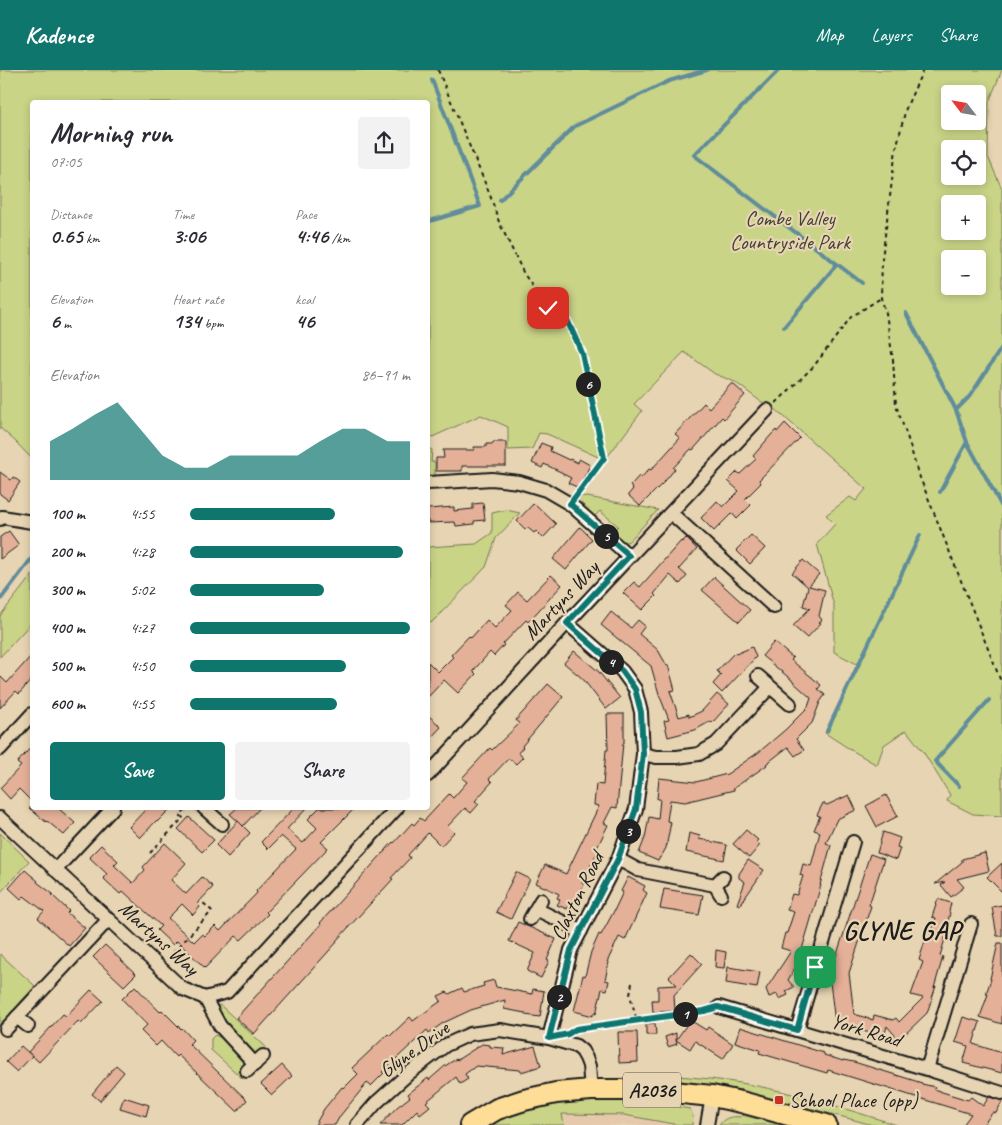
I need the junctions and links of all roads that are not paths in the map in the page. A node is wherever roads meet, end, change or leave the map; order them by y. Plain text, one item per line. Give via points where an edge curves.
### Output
1 (767, 410) road end
2 (430, 483) edge
3 (671, 513) junction
4 (0, 519) edge
5 (30, 522) edge
6 (629, 556) junction
7 (767, 582) dead end
8 (758, 592) junction
9 (774, 607) dead end
10 (567, 623) junction
11 (758, 676) dead end
12 (770, 687) junction
13 (790, 704) dead end
14 (30, 716) edge
15 (0, 749) edge
16 (643, 754) junction
17 (430, 773) edge
18 (110, 810) edge
19 (208, 810) edge
20 (390, 810) edge
21 (0, 818) edge
22 (222, 824) dead end
23 (853, 842) dead end
24 (618, 859) junction
25 (55, 870) junction
26 (719, 886) dead end
27 (536, 909) dead end
28 (108, 920) junction
29 (971, 924) dead end
30 (581, 931) junction
31 (205, 998) junction
32 (718, 1007) road end
33 (17, 1016) junction
34 (28, 1026) dead end
35 (6, 1029) dead end
36 (797, 1030) junction
37 (549, 1038) junction
38 (255, 1063) dead end
39 (927, 1069) junction
40 (591, 1090) junction
41 (1002, 1093) edge
42 (712, 1096) junction
43 (357, 1125) edge
44 (470, 1125) edge
45 (707, 1125) edge
46 (826, 1125) edge

1 - 3 street, Martyns Way
2 - 6 street via 492,480 519,482 546,490 570,504
3 - 6 street, Martyns Way
3 - 8 street
4 - 5 street
6 - 10 street, Martyns Way
7 - 8 street
8 - 9 street
10 - 16 street, Claxton Road via 622,671 635,689 641,712
10 - 17 street, Martyns Way
11 - 12 street
12 - 13 street
12 - 16 street via 716,744 699,754 656,757
14 - 15 street
16 - 24 street, Claxton Road via 636,809
18 - 25 street
19 - 22 street
20 - 31 street, Martyns Way via 227,992
21 - 25 street, Martyns Way
23 - 36 street
24 - 26 street via 638,870
24 - 30 street, Claxton Road
25 - 28 street, Martyns Way
27 - 30 street
28 - 31 street, Martyns Way via 183,989
28 - 33 street
29 - 39 street
30 - 37 street, Claxton Road via 571,950
31 - 38 street via 220,1026
32 - 36 street, York Road
33 - 34 street
33 - 35 street
36 - 39 street, York Road
37 - 40 street, Glyne Drive via 570,1043 582,1051 589,1066
37 - 43 street, Glyne Drive via 500,1030 470,1034 446,1045 408,1074
39 - 41 street, York Road
40 - 42 main road, A2036 via 653,1090
40 - 44 main road, A2036 via 524,1100 497,1109
42 - 45 street
42 - 46 main road, A2036

